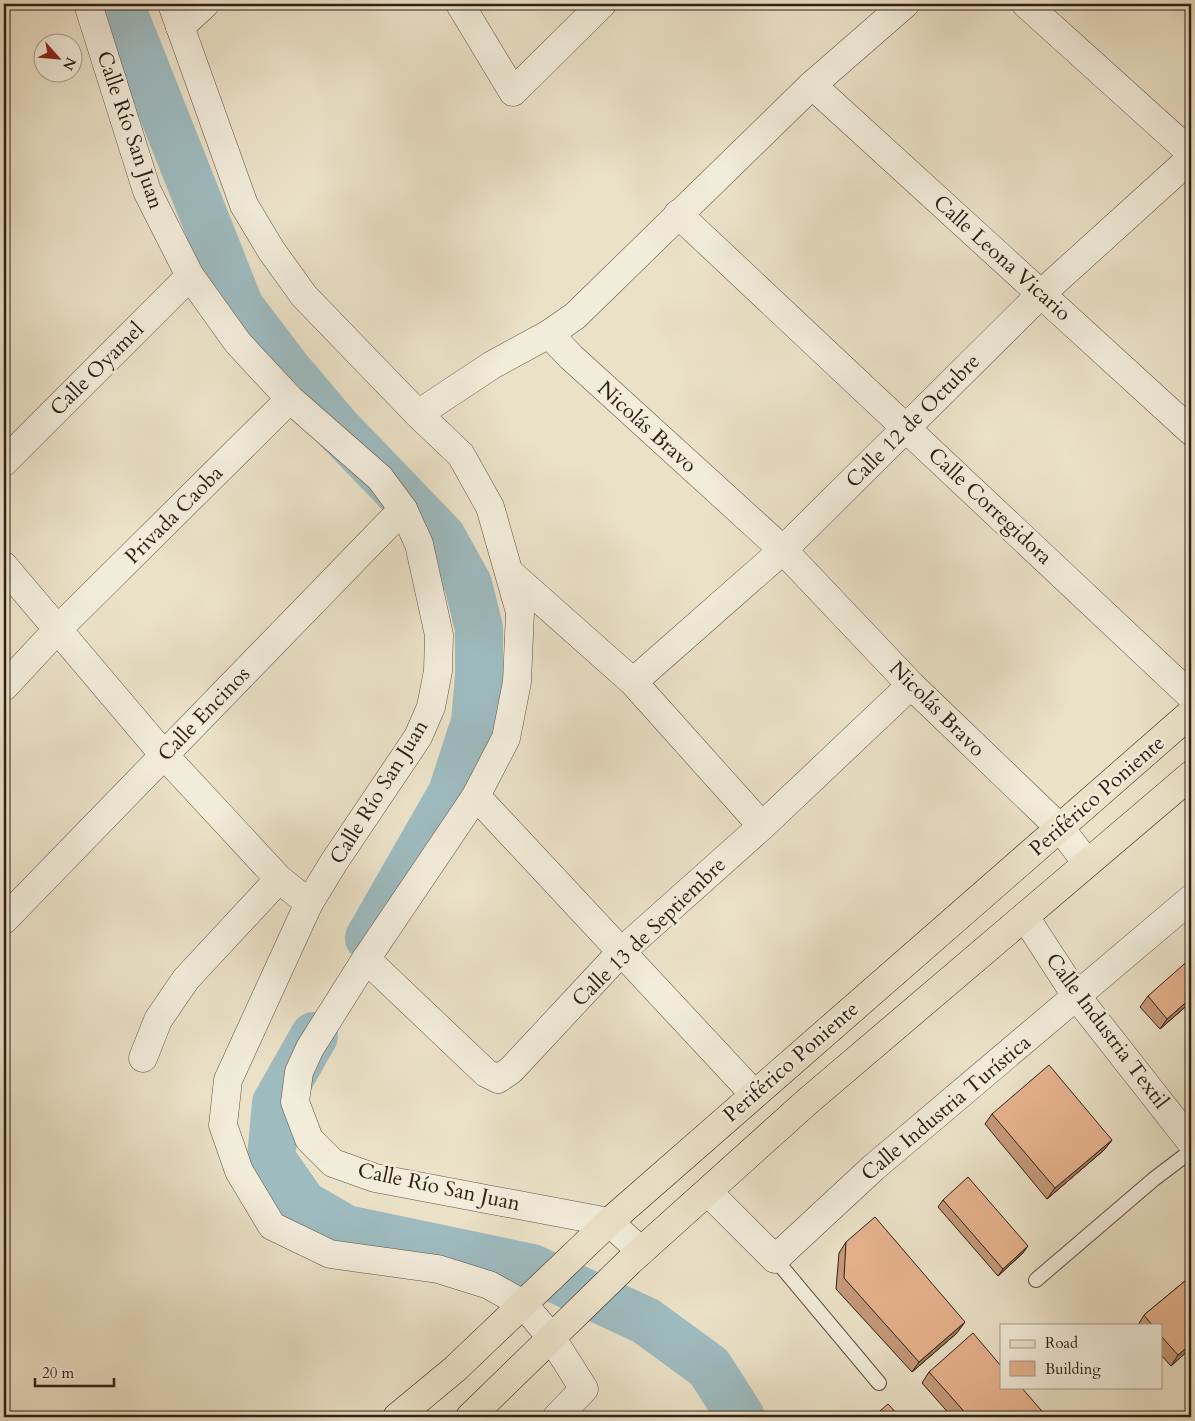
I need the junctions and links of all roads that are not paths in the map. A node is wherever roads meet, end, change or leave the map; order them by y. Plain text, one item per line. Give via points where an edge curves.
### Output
1 (88, 4) edge
2 (205, 4) edge
3 (460, 4) edge
4 (602, 4) edge
5 (905, 4) edge
6 (1026, 4) edge
7 (176, 15) edge
8 (812, 85) junction
9 (1191, 153) edge
10 (1191, 158) edge
11 (678, 214) junction
12 (190, 276) junction
13 (1042, 293) junction
14 (549, 334) junction
15 (290, 399) junction
16 (418, 414) junction
17 (907, 428) junction
18 (1191, 431) edge
19 (4, 462) edge
20 (403, 509) junction
21 (783, 550) junction
22 (4, 566) edge
23 (509, 572) junction
24 (57, 630) junction
25 (633, 682) junction
26 (911, 685) junction
27 (4, 687) edge
28 (1191, 696) edge
29 (1191, 713) edge
30 (164, 755) junction
31 (1191, 776) edge
32 (476, 796) junction
33 (762, 826) junction
34 (1061, 829) junction
35 (1087, 863) junction
36 (279, 879) junction
37 (1191, 899) edge
38 (309, 903) junction
39 (1025, 917) junction
40 (4, 920) edge
41 (622, 952) junction
42 (366, 958) junction
43 (1076, 997) junction
44 (142, 1058) dead end
45 (754, 1094) junction
46 (1191, 1142) edge
47 (1191, 1151) edge
48 (708, 1192) junction
49 (601, 1230) junction
50 (636, 1256) junction
51 (775, 1259) junction
52 (1036, 1280) dead end
53 (523, 1304) junction
54 (550, 1337) junction
55 (879, 1383) dead end
56 (397, 1417) edge
57 (470, 1417) edge
58 (556, 1417) edge

1 - 12 street, Calle Río San Juan via 147,191
2 - 7 street
3 - 4 street via 513,92
5 - 8 street
6 - 9 street
7 - 16 street, Calle Río San Juan via 244,205 271,250 304,296
8 - 11 street
8 - 13 street, Calle Leona Vicario
10 - 13 street, Calle 12 de Octubre
11 - 14 street via 575,316
11 - 17 street, Calle Corregidora
12 - 15 street, Calle Río San Juan via 238,343
12 - 19 street, Calle Oyamel
13 - 17 street, Calle 12 de Octubre
13 - 18 street, Calle Leona Vicario
14 - 16 street via 492,365
14 - 21 street, Nicolás Bravo via 571,358
15 - 20 street, Calle Río San Juan via 380,478
15 - 24 street, Privada Caoba
16 - 23 street, Calle Río San Juan via 461,455 486,498
17 - 21 street, Calle 12 de Octubre
17 - 28 street, Calle Corregidora
20 - 30 street, Calle Encinos
20 - 38 street, Calle Río San Juan via 419,544 439,635 438,671 431,707 418,737
21 - 25 street, Calle 12 de Octubre
21 - 26 street, Nicolás Bravo
22 - 24 street
23 - 25 street
23 - 32 street, Calle Río San Juan via 520,612 517,682 506,738
24 - 27 street, Privada Caoba
24 - 30 street
25 - 33 street
26 - 33 street, Calle 13 de Septiembre
26 - 34 street, Nicolás Bravo
29 - 34 main road, Periférico Poniente
30 - 36 street
30 - 40 street, Calle Encinos
31 - 35 main road, Periférico Poniente
32 - 41 street
32 - 42 street, Calle Río San Juan
33 - 41 street, Calle 13 de Septiembre
34 - 35 street, Nicolás Bravo
34 - 45 main road, Periférico Poniente
35 - 39 main road, Periférico Poniente
36 - 38 street
36 - 44 street via 186,979 158,1020
37 - 43 street, Calle Industria Turística
38 - 53 street, Calle Río San Juan via 228,1080 223,1125 238,1171 272,1226 330,1254 438,1269 489,1285
39 - 43 street, Calle Industria Textil
39 - 48 main road, Periférico Poniente via 808,1101
41 - 42 street, Calle 13 de Septiembre via 511,1070 498,1079 486,1072
41 - 45 street
42 - 49 street, Calle Río San Juan via 310,1048 299,1072 296,1102 309,1139 333,1163 375,1178
43 - 46 street, Calle Industria Textil
43 - 51 street, Calle Industria Turística via 873,1168
45 - 49 main road, Periférico Poniente
47 - 52 lane via 1154,1178
48 - 50 main road, Periférico Poniente
48 - 51 street
49 - 50 street
49 - 53 main road, Periférico Poniente
50 - 54 main road, Periférico Poniente
51 - 55 lane
53 - 54 street, Calle Río San Juan
53 - 56 main road, Periférico Poniente via 455,1369
54 - 57 main road, Periférico Poniente
54 - 58 street, Calle Río San Juan via 584,1389

